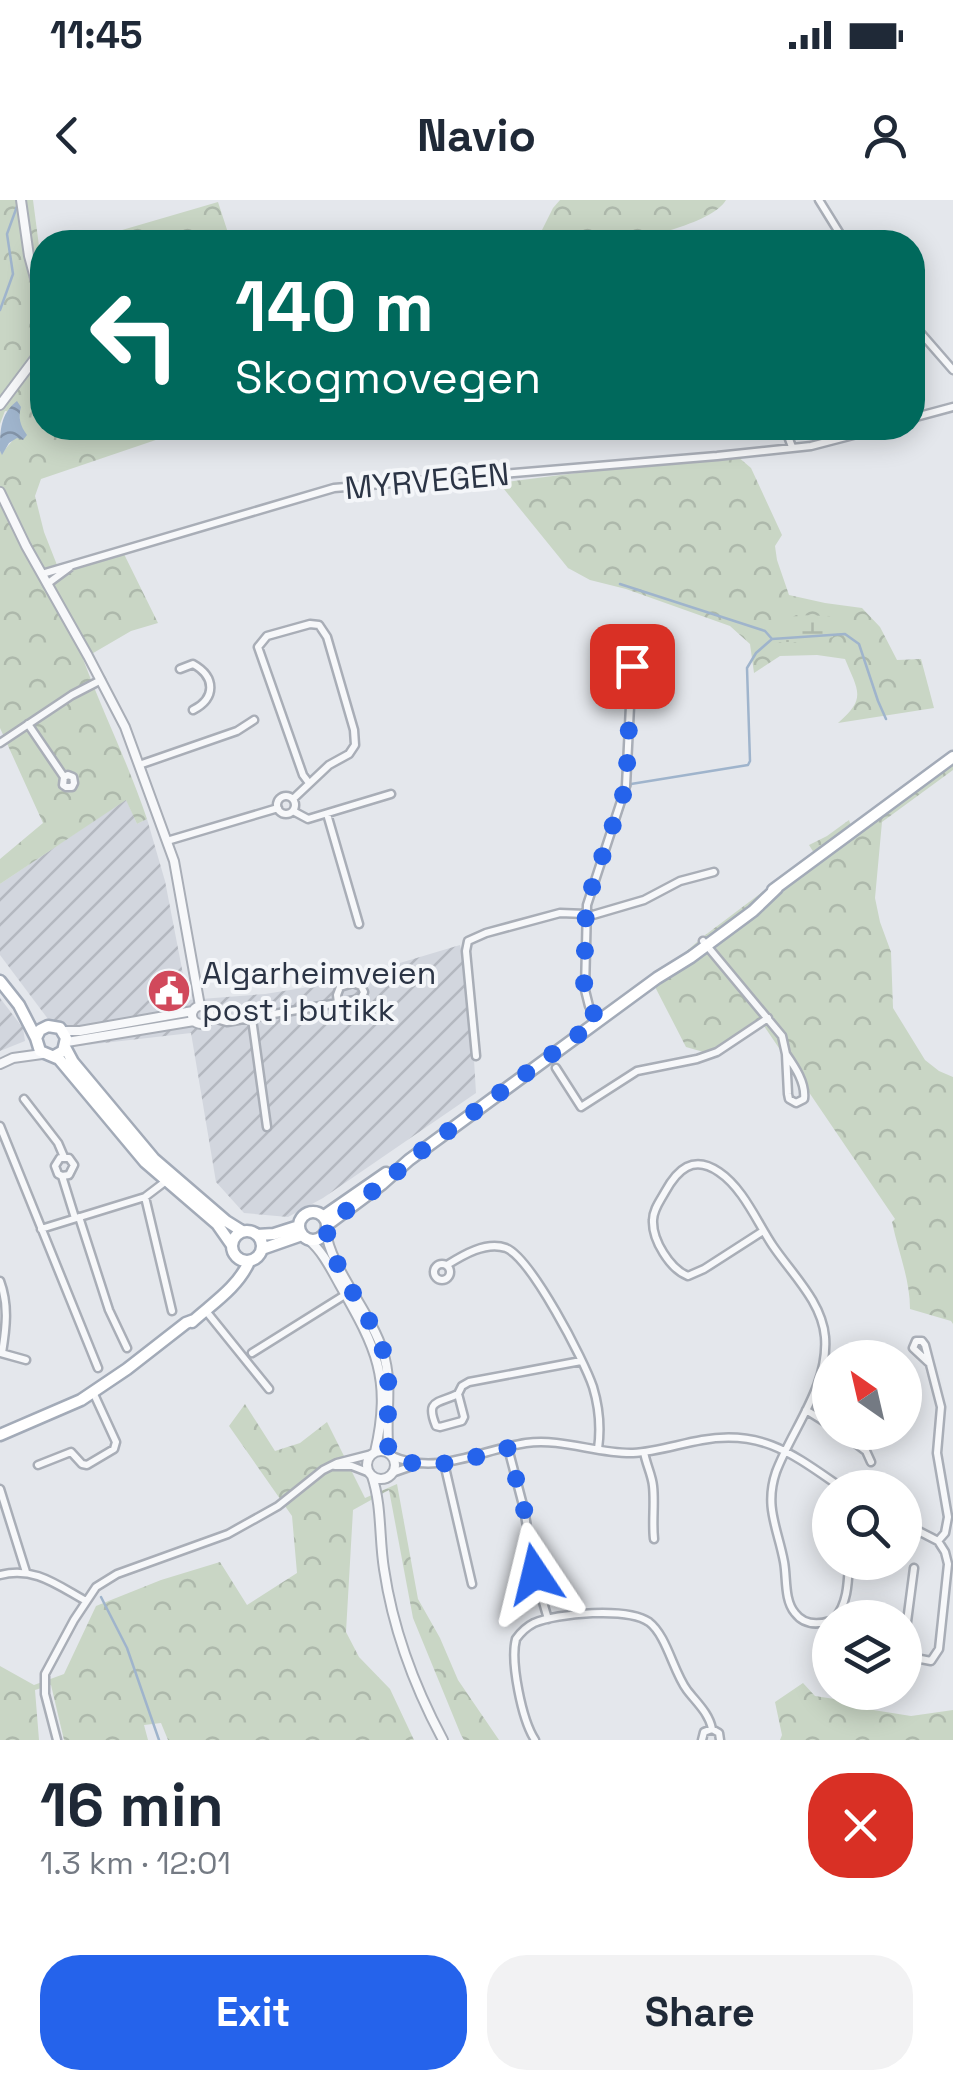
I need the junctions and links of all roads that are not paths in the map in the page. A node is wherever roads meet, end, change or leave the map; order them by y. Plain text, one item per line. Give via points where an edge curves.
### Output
1 (21, 200) edge
2 (819, 200) edge
3 (838, 230) edge
4 (30, 260) edge
5 (925, 338) edge
6 (30, 365) edge
7 (953, 370) edge
8 (0, 404) edge
9 (953, 407) edge
10 (925, 415) edge
11 (789, 440) edge
12 (834, 440) edge
13 (792, 447) junction
14 (0, 492) edge
15 (71, 566) junction
16 (42, 574) junction
17 (47, 584) junction
18 (646, 644) dead end
19 (180, 669) dead end
20 (101, 680) junction
21 (193, 710) dead end
22 (254, 720) dead end
23 (28, 724) junction
24 (0, 743) edge
25 (953, 756) edge
26 (139, 765) junction
27 (64, 777) dead end
28 (310, 783) junction
29 (391, 794) dead end
30 (293, 799) junction
31 (278, 808) junction
32 (293, 810) junction
33 (327, 814) junction
34 (167, 840) junction
35 (714, 872) dead end
36 (586, 916) junction
37 (359, 924) dead end
38 (705, 943) junction
39 (0, 981) edge
40 (338, 1003) dead end
41 (19, 1005) junction
42 (197, 1009) junction
43 (210, 1017) junction
44 (252, 1018) junction
45 (768, 1018) junction
46 (598, 1020) junction
47 (194, 1022) junction
48 (48, 1026) junction
49 (36, 1040) junction
50 (65, 1040) junction
51 (786, 1054) junction
52 (48, 1055) junction
53 (476, 1056) dead end
54 (13, 1058) junction
55 (0, 1064) edge
56 (556, 1068) dead end
57 (24, 1100) dead end
58 (0, 1126) edge
59 (268, 1127) dead end
60 (64, 1157) junction
61 (62, 1176) junction
62 (166, 1181) junction
63 (145, 1197) junction
64 (77, 1218) junction
65 (326, 1224) junction
66 (41, 1229) junction
67 (242, 1231) junction
68 (763, 1231) junction
69 (257, 1234) junction
70 (304, 1234) junction
71 (231, 1244) junction
72 (262, 1250) junction
73 (235, 1256) junction
74 (249, 1262) junction
75 (447, 1265) dead end
76 (0, 1281) edge
77 (230, 1287) junction
78 (349, 1292) junction
79 (172, 1311) dead end
80 (206, 1311) junction
81 (127, 1348) dead end
82 (1, 1352) edge
83 (252, 1353) dead end
84 (26, 1360) dead end
85 (580, 1361) junction
86 (928, 1362) dead end
87 (98, 1368) dead end
88 (270, 1390) dead end
89 (93, 1392) junction
90 (458, 1394) junction
91 (806, 1410) junction
92 (812, 1414) edge
93 (0, 1436) edge
94 (508, 1448) junction
95 (598, 1449) junction
96 (786, 1450) junction
97 (865, 1450) edge
98 (644, 1452) junction
99 (374, 1453) junction
100 (390, 1455) junction
101 (871, 1462) dead end
102 (444, 1463) junction
103 (416, 1464) junction
104 (38, 1465) dead end
105 (334, 1465) junction
106 (819, 1470) edge
107 (371, 1474) junction
108 (389, 1475) junction
109 (0, 1488) edge
110 (380, 1506) junction
111 (922, 1533) edge
112 (654, 1539) dead end
113 (938, 1541) junction
114 (26, 1572) junction
115 (950, 1574) edge
116 (0, 1575) edge
117 (472, 1584) dead end
118 (86, 1601) junction
119 (548, 1619) junction
120 (812, 1622) edge
121 (922, 1660) edge
122 (712, 1729) junction
123 (57, 1740) edge
124 (443, 1740) edge
125 (535, 1740) edge
126 (702, 1740) edge
127 (720, 1740) edge

1 - 4 street
2 - 3 street
5 - 7 street
6 - 8 street
9 - 10 street
11 - 13 street
12 - 13 street, MYRVEGEN
13 - 15 street, MYRVEGEN via 334,488
14 - 16 street
15 - 16 street, MYRVEGEN
15 - 17 street, MYRVEGEN
16 - 17 street
17 - 20 street
18 - 36 street via 632,666 626,786
19 - 21 street via 198,666 210,689
20 - 23 street
20 - 26 street
22 - 26 street
23 - 24 street
23 - 27 street
25 - 38 main road
26 - 34 street
28 - 28 street via 355,745 327,638 310,624 267,636 258,647
28 - 30 street
29 - 33 street
30 - 31 street via 282,798
30 - 32 street
31 - 32 street via 284,814
31 - 34 street
32 - 33 street via 305,819
33 - 37 street
34 - 42 street
35 - 36 street
36 - 46 street via 584,990
36 - 53 street via 560,914 468,941
38 - 45 street
38 - 46 main road
39 - 41 main road
40 - 44 street
41 - 48 main road
41 - 49 main road
42 - 43 street via 208,1009
42 - 47 street
42 - 50 street
43 - 44 street
43 - 47 street
44 - 59 street
45 - 51 street
45 - 56 street via 716,1052 644,1068 580,1106
46 - 65 main road
47 - 50 street
48 - 49 main road
48 - 50 main road via 56,1026
49 - 52 main road
49 - 54 street
50 - 52 main road
50 - 67 main road via 73,1062 154,1159
51 - 51 street via 788,1094 796,1104 805,1091
52 - 54 street
52 - 62 main road
54 - 55 street
57 - 60 street
58 - 66 street
60 - 61 street via 55,1166
60 - 61 street via 74,1169
61 - 64 street
62 - 63 street
62 - 71 main road
63 - 64 street
63 - 79 street
64 - 66 street
64 - 81 street
65 - 70 main road via 320,1238
65 - 70 main road via 309,1212 302,1218
65 - 78 street
66 - 87 street
67 - 69 main road
67 - 71 main road
68 - 68 street via 731,1183 703,1165 676,1174 652,1219 664,1252 688,1276
68 - 91 street via 823,1325 825,1360
69 - 70 main road
69 - 72 main road
70 - 72 main road
70 - 78 street
71 - 73 main road
72 - 74 main road
73 - 74 main road
73 - 77 main road
74 - 77 main road
75 - 85 street via 481,1248 514,1253
76 - 82 street via 6,1318
77 - 80 main road
78 - 83 street
78 - 99 street via 380,1372
78 - 100 street via 384,1354
80 - 88 street
80 - 89 main road
82 - 84 street
85 - 90 street via 480,1378
85 - 95 street via 598,1408
86 - 113 street via 941,1407 937,1452 948,1517
89 - 93 main road
89 - 104 street via 114,1449 87,1465 71,1452
90 - 90 street via 432,1405 436,1426 462,1420
91 - 92 street
91 - 96 street
94 - 95 street via 545,1442
94 - 102 street
94 - 119 street
95 - 98 street
96 - 98 street via 736,1436
96 - 106 street
96 - 120 street via 771,1509 789,1598 794,1611
97 - 101 street
98 - 112 street
99 - 100 street
99 - 105 street
99 - 107 street via 367,1463
100 - 103 street
100 - 108 street
102 - 103 street
102 - 117 street
103 - 108 street
105 - 107 street
105 - 118 street via 250,1523 110,1577
107 - 108 street
107 - 110 street
108 - 110 street
109 - 114 street
110 - 124 street via 396,1629
111 - 113 street
113 - 115 street
114 - 116 street
114 - 118 street
115 - 121 street via 938,1654
118 - 123 street via 44,1681
119 - 122 street via 608,1613 649,1622
119 - 125 street via 522,1632 514,1646 524,1716
122 - 126 street
122 - 127 street

